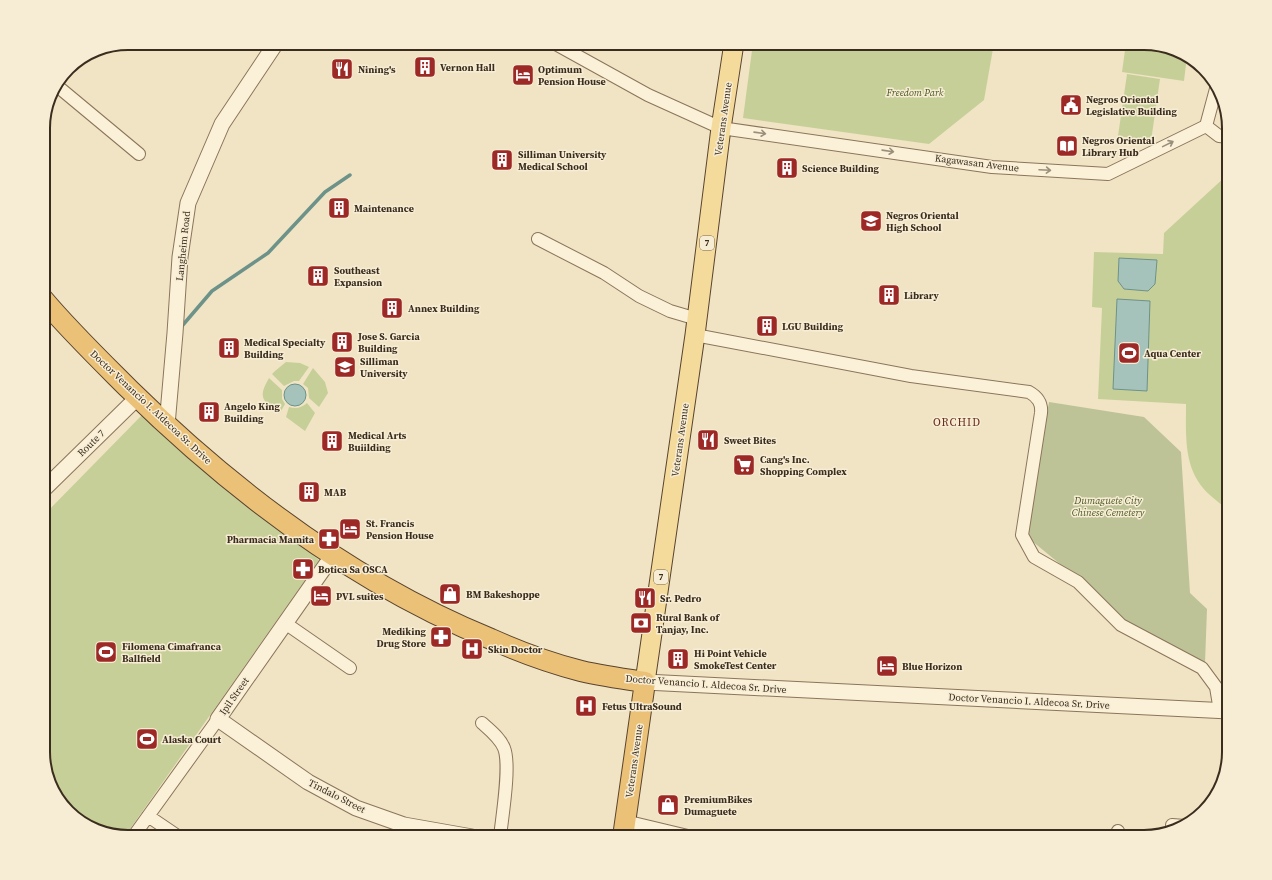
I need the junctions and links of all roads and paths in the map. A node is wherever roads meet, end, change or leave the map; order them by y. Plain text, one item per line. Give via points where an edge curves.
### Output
1 (271, 50) edge
2 (567, 50) edge
3 (733, 50) edge
4 (60, 89) edge
5 (1215, 96) edge
6 (1206, 126) junction
7 (721, 128) junction
8 (1222, 136) edge
9 (139, 154) dead end
10 (538, 239) dead end
11 (50, 307) edge
12 (696, 327) junction
13 (138, 397) junction
14 (167, 425) junction
15 (50, 483) edge
16 (332, 555) junction
17 (285, 623) junction
18 (350, 668) dead end
19 (645, 682) junction
20 (1222, 703) edge
21 (1222, 711) edge
22 (218, 719) junction
23 (482, 723) dead end
24 (148, 816) junction
25 (624, 829) edge
26 (138, 830) edge
27 (169, 830) edge
28 (432, 830) edge
29 (501, 830) edge

1 - 14 street, Langheim Road via 222,124 188,204 180,257
2 - 7 street, Kagawasan Avenue via 648,95
3 - 7 main road, Veterans Avenue / 7
4 - 9 street
5 - 6 street
7 -> 6 street, Kagawasan Avenue via 992,167 1108,174
6 - 8 street
7 - 12 main road, Veterans Avenue / 7
10 - 12 street via 604,273 639,296
11 - 13 highway, Doctor Venancio I. Aldecoa Sr. Drive
12 - 19 main road, Veterans Avenue / 7
12 - 20 street via 911,376 1029,392 1034,395 1041,402 1041,413 1022,535 1034,557 1078,582 1121,625 1202,668 1216,687
13 - 14 highway, Doctor Venancio I. Aldecoa Sr. Drive
13 - 15 street, Route 7
14 - 16 highway, Doctor Venancio I. Aldecoa Sr. Drive via 253,498
16 - 17 street, Ipil Street
16 - 19 highway, Doctor Venancio I. Aldecoa Sr. Drive via 404,598 512,648 580,671
17 - 18 street
17 - 22 street, Ipil Street
19 - 21 street, Doctor Venancio I. Aldecoa Sr. Drive
19 - 25 highway, Veterans Avenue / 7
22 - 24 street, Ipil Street
22 - 28 street, Tindalo Street via 308,782 356,808 404,825
23 - 29 street via 504,748 507,765
24 - 26 street, Ipil Street
24 - 27 street

